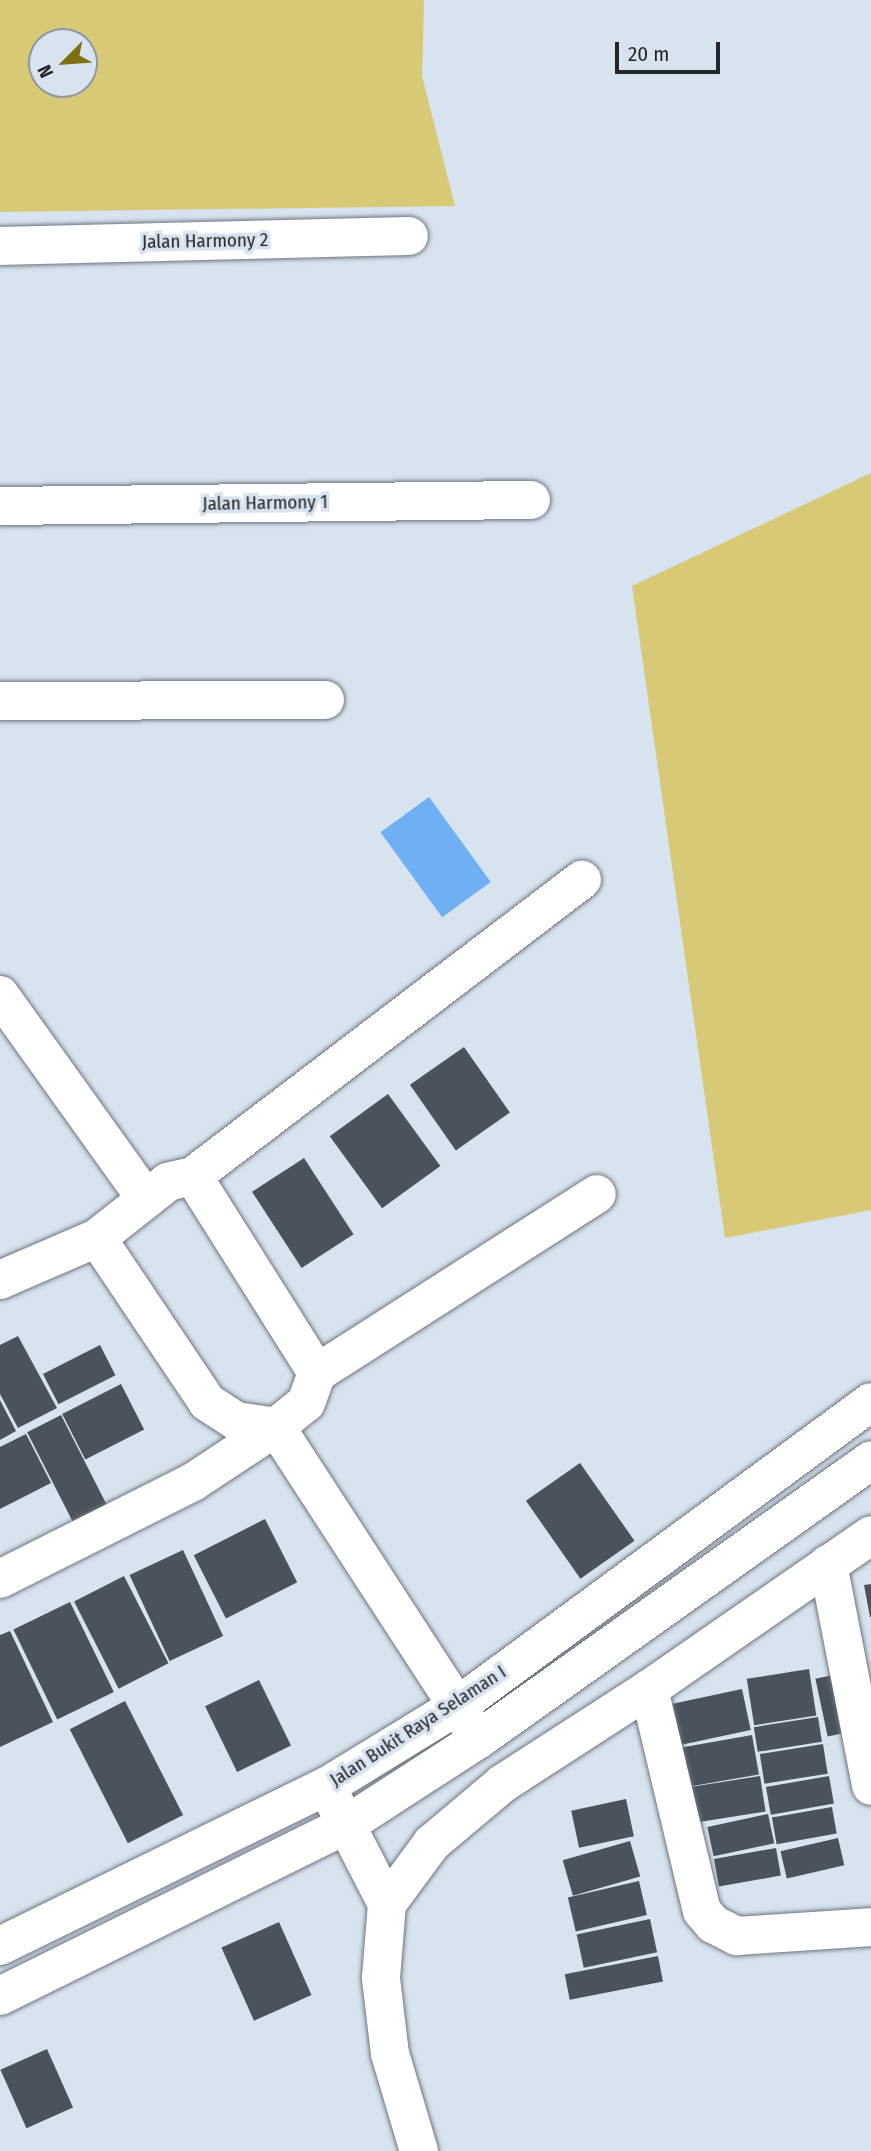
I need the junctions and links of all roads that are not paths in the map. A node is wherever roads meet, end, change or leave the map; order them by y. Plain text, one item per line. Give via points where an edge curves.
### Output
1 (409, 236) dead end
2 (0, 246) edge
3 (531, 500) dead end
4 (0, 506) edge
5 (325, 700) dead end
6 (0, 701) edge
7 (582, 880) dead end
8 (0, 995) edge
9 (193, 1176) junction
10 (597, 1194) dead end
11 (146, 1199) junction
12 (97, 1238) junction
13 (0, 1280) edge
14 (317, 1373) junction
15 (871, 1402) edge
16 (276, 1427) junction
17 (871, 1460) edge
18 (871, 1535) edge
19 (828, 1564) junction
20 (0, 1579) edge
21 (649, 1689) junction
22 (459, 1705) junction
23 (480, 1739) junction
24 (327, 1786) junction
25 (871, 1786) edge
26 (346, 1825) junction
27 (387, 1904) junction
28 (871, 1927) edge
29 (0, 1946) edge
30 (0, 1996) edge
31 (419, 2151) edge

1 - 2 street, Jalan Harmony 2
3 - 4 street, Jalan Harmony 1
5 - 6 street
7 - 9 street
8 - 11 street
9 - 11 street via 168,1182
9 - 14 street
10 - 14 street
11 - 12 street
12 - 13 street
12 - 16 street via 207,1402 236,1421
14 - 16 street via 306,1403
15 - 22 street, Jalan Bukit Raya Selaman I
16 - 20 street via 192,1482
16 - 22 street
17 - 23 street
18 - 19 street
19 - 21 street
19 - 25 street
21 - 27 street via 502,1784 432,1843
21 - 28 street via 702,1912 713,1924 737,1936
22 - 23 street
22 - 24 street, Jalan Bukit Raya Selaman I
23 - 26 street
24 - 26 street
24 - 29 street, Jalan Bukit Raya Selaman I
26 - 27 street
26 - 30 street
27 - 31 street via 381,1978 390,2054

